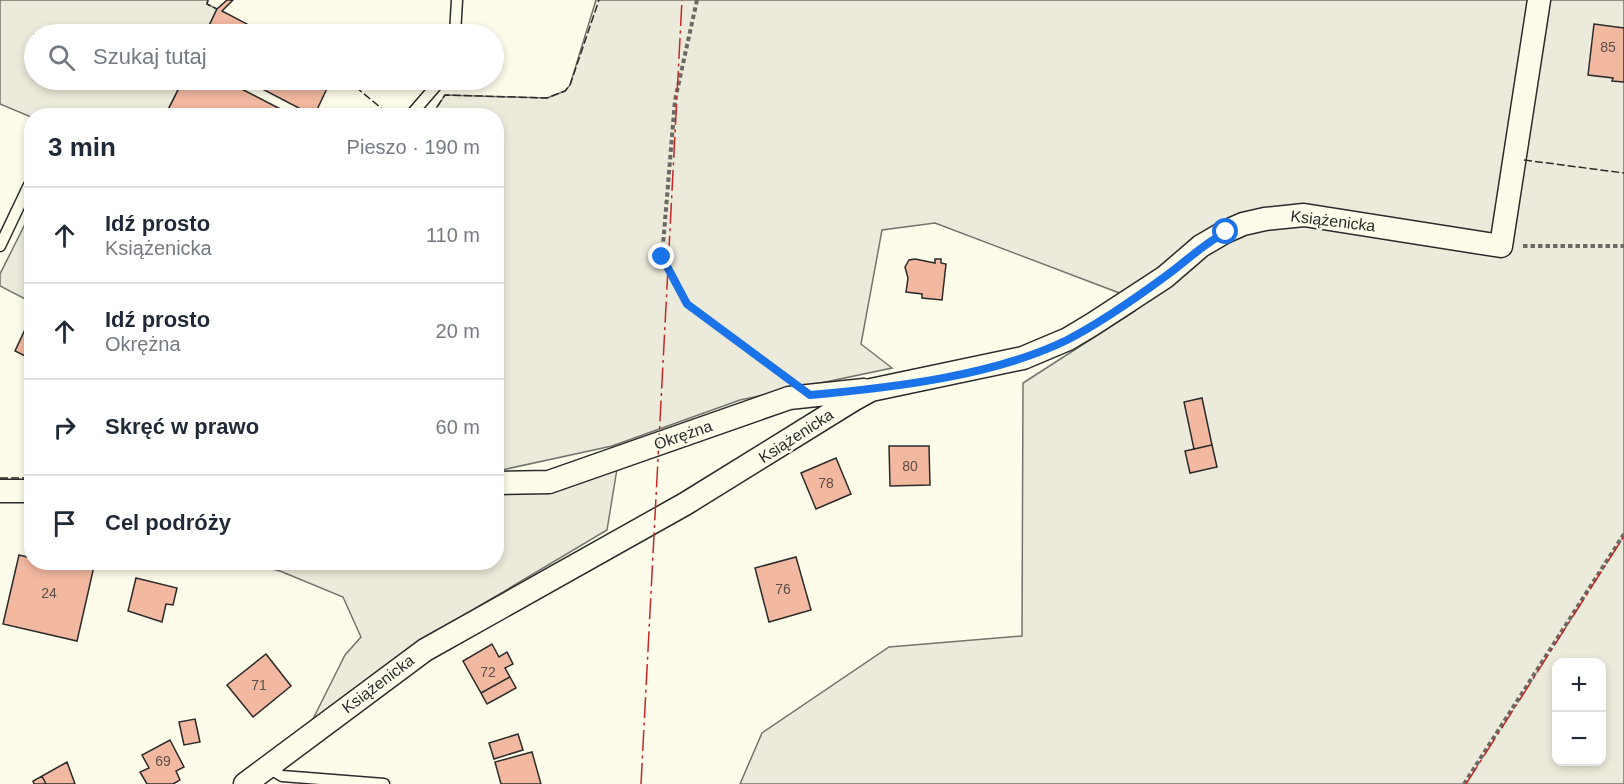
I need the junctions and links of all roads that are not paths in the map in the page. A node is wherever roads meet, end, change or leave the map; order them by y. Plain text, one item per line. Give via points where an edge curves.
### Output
1 (457, 0) edge
2 (1539, 0) edge
3 (456, 24) edge
4 (432, 90) edge
5 (417, 108) edge
6 (24, 193) edge
7 (0, 246) edge
8 (871, 390) junction
9 (810, 395) junction
10 (809, 428) junction
11 (504, 483) edge
12 (24, 490) edge
13 (0, 491) edge
14 (267, 767) junction
15 (245, 784) edge
16 (384, 784) edge

1 - 3 lane
2 - 8 street, Książenicka via 1501,246 1304,215 1243,224 1201,246 1165,277 1068,339 1023,358
4 - 5 lane
6 - 7 lane
8 - 9 street, Okrężna
8 - 10 street, Książenicka
9 - 10 street via 813,412
9 - 11 street, Okrężna via 549,482
10 - 14 street, Książenicka via 665,515 424,650
12 - 13 street
14 - 15 street, Książenicka
14 - 16 lane via 282,776

